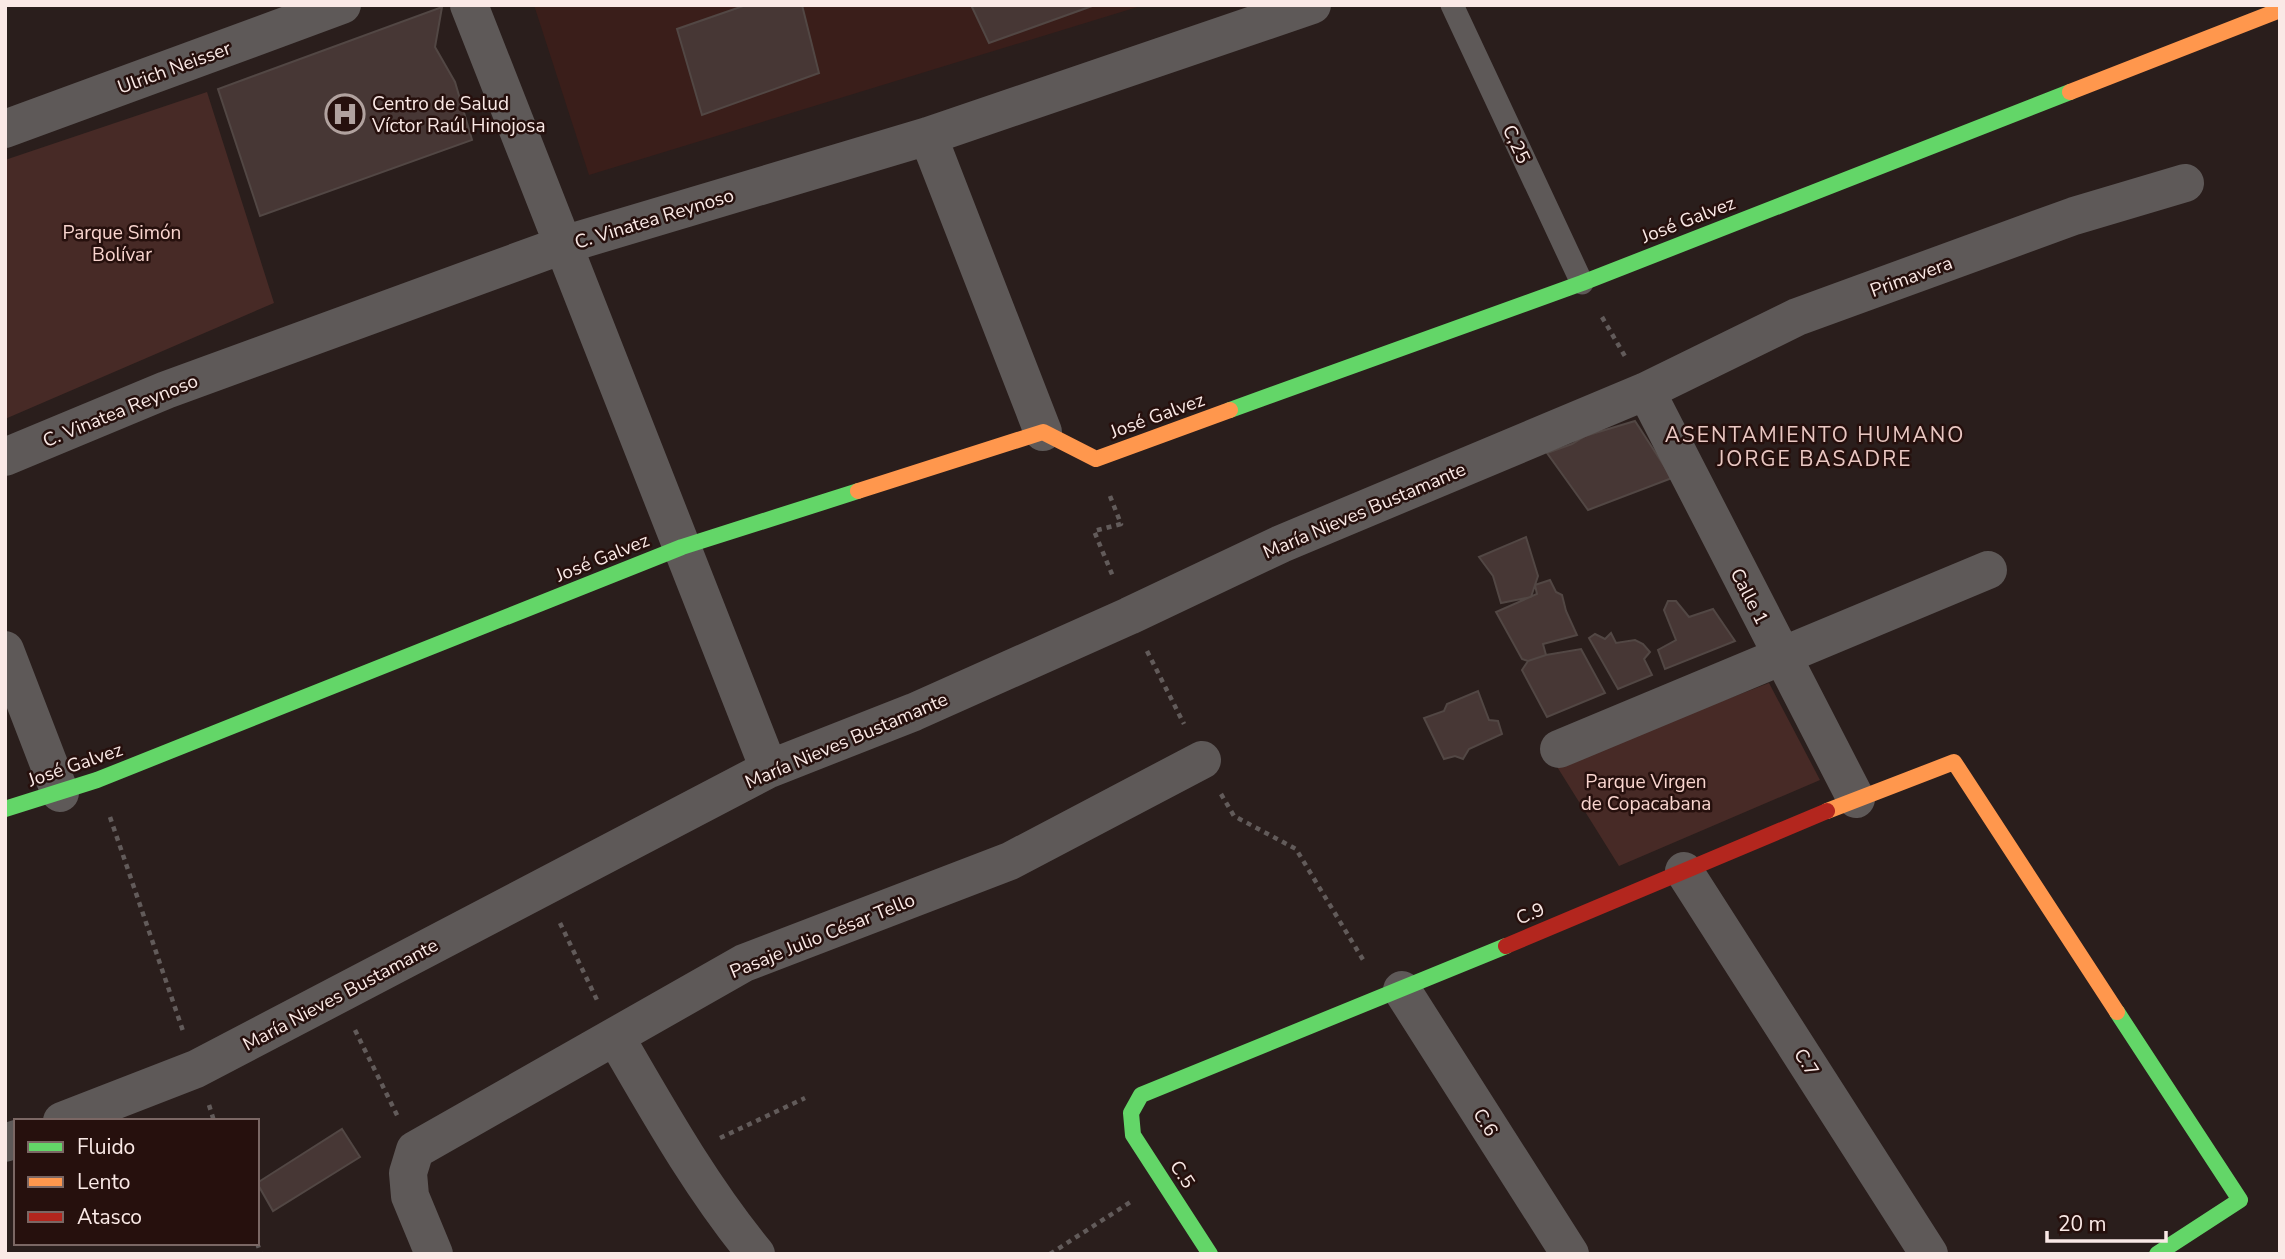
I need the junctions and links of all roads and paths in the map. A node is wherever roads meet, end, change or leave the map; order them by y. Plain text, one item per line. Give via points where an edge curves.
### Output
1 (342, 5) edge
2 (469, 5) edge
3 (1312, 5) edge
4 (1452, 5) edge
5 (2280, 10) edge
6 (5, 129) edge
7 (928, 136) junction
8 (2185, 183) dead end
9 (563, 245) junction
10 (1582, 283) junction
11 (1646, 391) junction
12 (1042, 432) junction
13 (5, 457) edge
14 (1096, 459) junction
15 (682, 547) junction
16 (1988, 570) dead end
17 (1129, 616) junction
18 (5, 650) edge
19 (1782, 656) junction
20 (1559, 749) dead end
21 (1202, 760) junction
22 (769, 769) junction
23 (97, 780) junction
24 (60, 793) junction
25 (1856, 799) junction
26 (5, 809) edge
27 (1684, 871) junction
28 (543, 888) junction
29 (1394, 993) junction
30 (337, 995) junction
31 (616, 1038) junction
32 (196, 1069) junction
33 (805, 1098) dead end
34 (1131, 1113) joint
35 (67, 1119) edge
36 (415, 1150) junction
37 (684, 1154) junction
38 (1163, 1181) junction
39 (434, 1254) edge
40 (756, 1254) edge
41 (1050, 1254) edge
42 (1210, 1254) edge
43 (1570, 1254) edge
44 (1929, 1254) edge
45 (2157, 1254) edge

1 - 6 street, Ulrich Neisser
2 - 9 street
3 - 7 street, C. Vinatea Reynoso
4 - 10 lane, C,25
5 - 10 street, José Galvez
7 - 9 street, C. Vinatea Reynoso
7 - 12 street
8 - 11 street, Primavera via 2074,216 1797,317
9 - 13 street, C. Vinatea Reynoso via 166,390
9 - 15 street
10 - 11 path
10 - 14 street, José Galvez
11 - 17 street, María Nieves Bustamante via 1281,544
11 - 19 street, Calle 1
12 - 14 street, José Galvez
12 - 15 street, José Galvez
14 - 17 path via 1121,524 1094,531
15 - 22 street
15 - 23 street, José Galvez
16 - 19 street
17 - 21 path
17 - 22 street, María Nieves Bustamante via 914,712
18 - 24 street
19 - 20 street
19 - 25 street, Calle 1
21 - 29 path via 1234,816 1296,849
21 - 31 street, Pasaje Julio César Tello via 1010,861 744,963
22 - 28 street, María Nieves Bustamante
23 - 24 street, José Galvez
23 - 32 path
24 - 26 street, José Galvez
25 - 27 street, C.9
25 - 45 street, C.9 via 1954,762 2240,1200
27 - 29 street, C.9
27 - 44 street, C.7
28 - 30 street, María Nieves Bustamante
28 - 31 path
29 - 34 street, C.9 via 1142,1095
29 - 43 street, C.6
30 - 32 street, María Nieves Bustamante
30 - 36 path
31 - 36 street, Pasaje Julio César Tello
31 - 37 street
32 - 35 street, María Nieves Bustamante
33 - 37 path
34 - 38 street, C.5 via 1133,1135
36 - 39 street via 408,1173 410,1196
37 - 40 street
38 - 41 path
38 - 42 street, C.5

